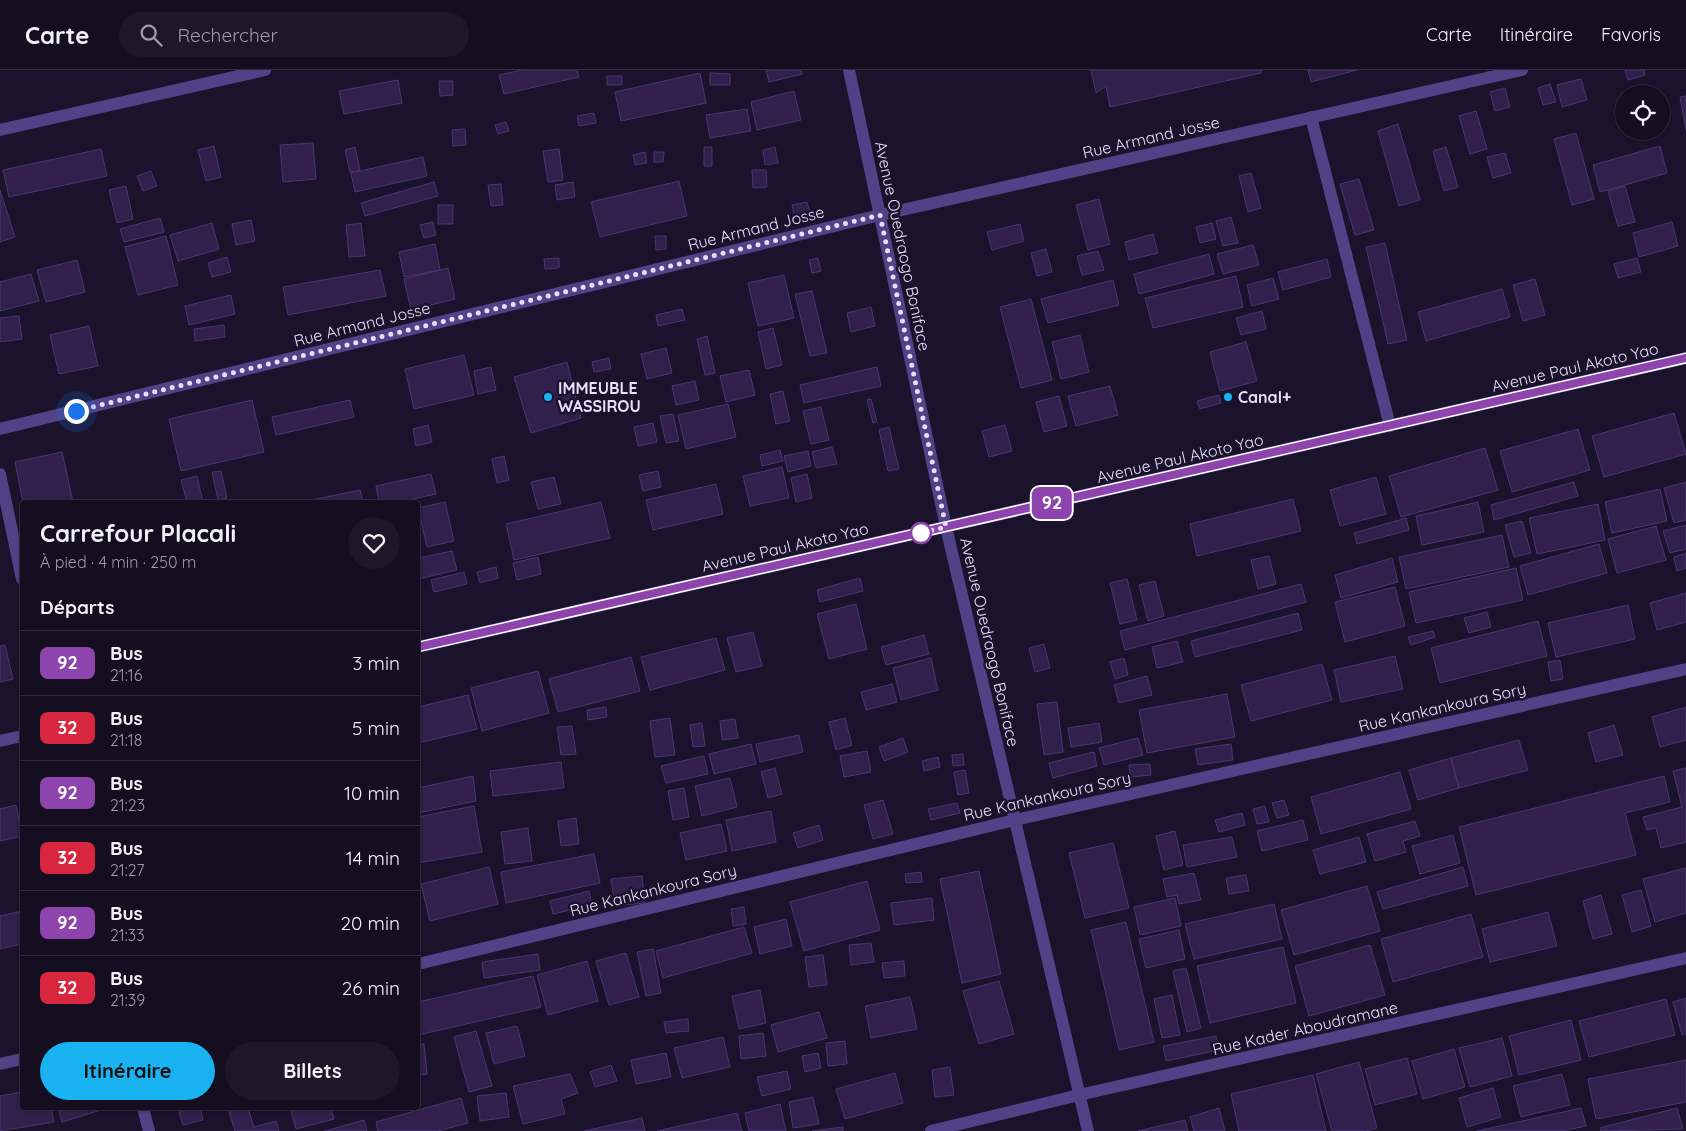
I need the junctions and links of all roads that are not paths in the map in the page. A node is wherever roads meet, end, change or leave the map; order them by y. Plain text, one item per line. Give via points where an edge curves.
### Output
1 (265, 70) edge
2 (849, 70) edge
3 (1522, 70) edge
4 (1311, 117) junction
5 (0, 130) edge
6 (880, 215) junction
7 (1686, 358) edge
8 (1390, 426) junction
9 (0, 430) edge
10 (0, 474) edge
11 (946, 527) junction
12 (20, 570) edge
13 (420, 647) edge
14 (1686, 669) edge
15 (20, 736) edge
16 (0, 741) edge
17 (1015, 820) junction
18 (1686, 958) edge
19 (420, 964) edge
20 (20, 1059) edge
21 (0, 1064) edge
22 (1079, 1095) junction
23 (144, 1110) edge
24 (149, 1131) edge
25 (931, 1131) edge
26 (1088, 1131) edge

1 - 5 street
2 - 6 street, Avenue Ouedraogo Boniface
3 - 4 street, Rue Armand Josse
4 - 6 street, Rue Armand Josse
4 - 8 street
6 - 9 street, Rue Armand Josse
6 - 11 street, Avenue Ouedraogo Boniface
7 - 8 street, Avenue Paul Akoto Yao
8 - 11 street, Avenue Paul Akoto Yao
10 - 12 street
11 - 13 street, Avenue Paul Akoto Yao
11 - 17 street, Avenue Ouedraogo Boniface
14 - 17 street, Rue Kankankoura Sory
15 - 16 street
17 - 19 street, Rue Kankankoura Sory
17 - 22 street, Avenue Ouedraogo Boniface
18 - 22 street, Rue Kader Aboudramane
20 - 21 street
22 - 25 street, Rue Kader Aboudramane
22 - 26 street, Avenue Ouedraogo Boniface
23 - 24 street

